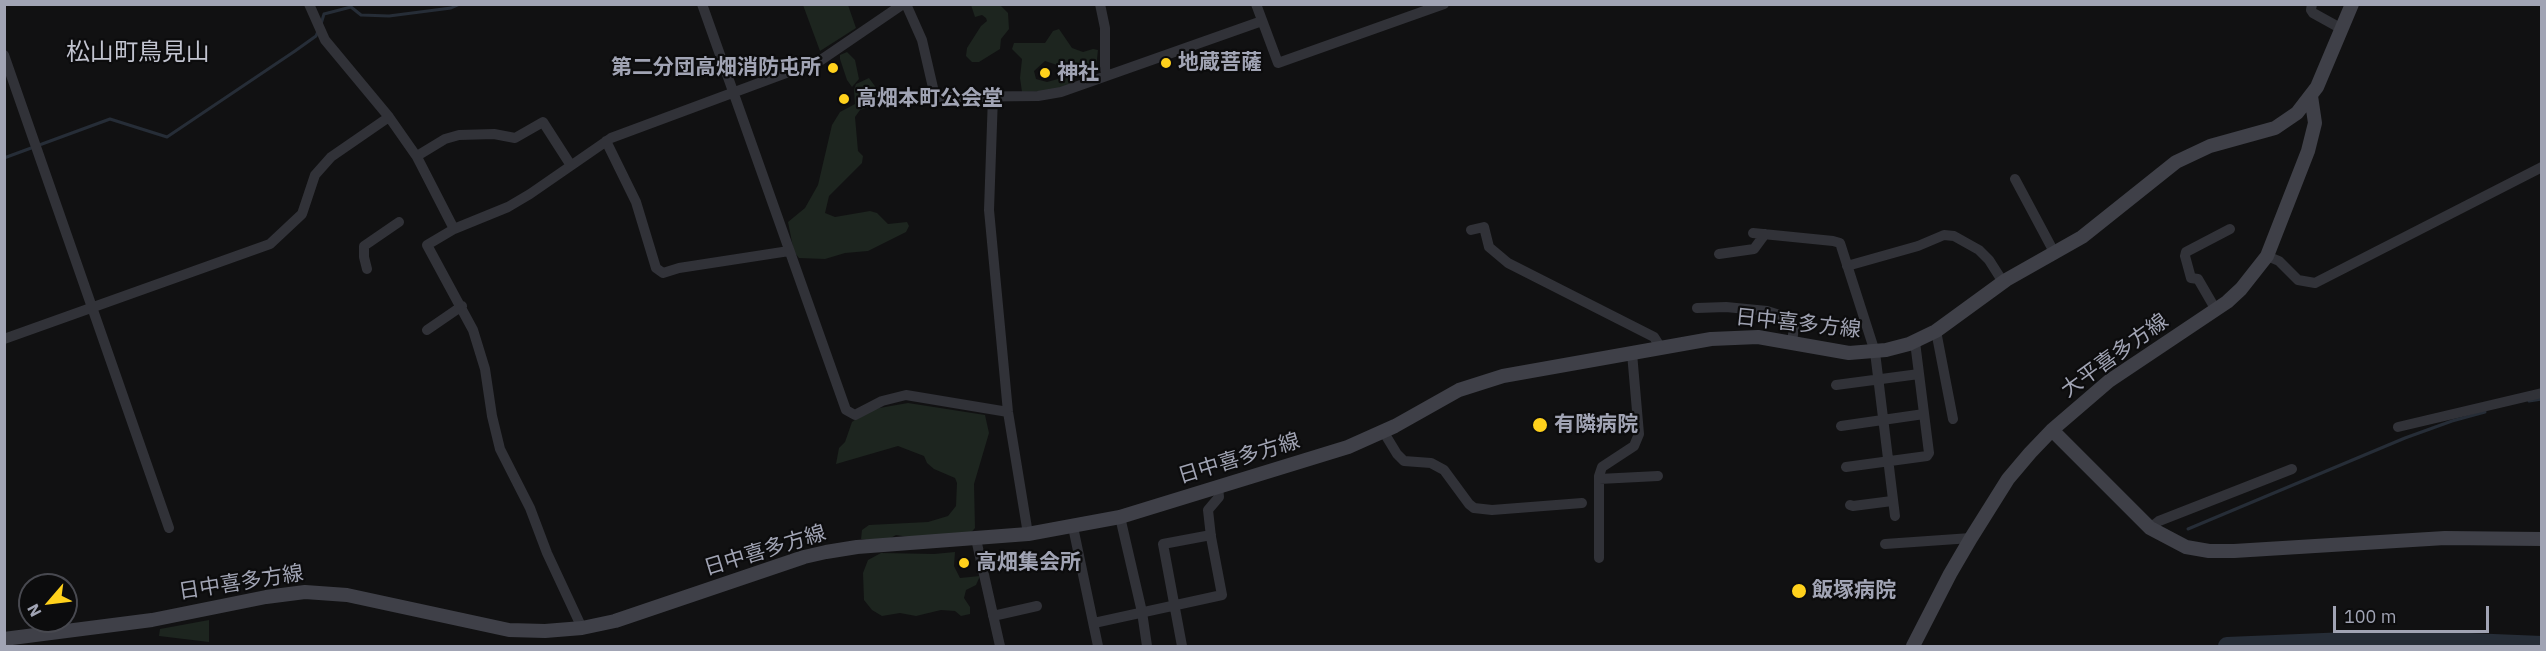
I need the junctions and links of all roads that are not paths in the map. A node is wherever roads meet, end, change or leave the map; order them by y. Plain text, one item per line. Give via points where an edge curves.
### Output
1 (309, 4) edge
2 (702, 4) edge
3 (905, 4) edge
4 (1100, 4) edge
5 (1256, 4) edge
6 (1444, 4) edge
7 (2313, 4) edge
8 (2352, 4) edge
9 (1262, 21) junction
10 (2342, 29) junction
11 (4, 55) edge
12 (1107, 75) junction
13 (734, 92) junction
14 (993, 96) junction
15 (2311, 96) junction
16 (389, 117) junction
17 (606, 141) junction
18 (417, 156) junction
19 (570, 164) junction
20 (2541, 167) edge
21 (2014, 179) dead end
22 (399, 222) dead end
23 (454, 229) junction
24 (2230, 229) dead end
25 (1472, 230) dead end
26 (789, 251) junction
27 (2054, 252) junction
28 (1719, 254) dead end
29 (2266, 256) junction
30 (1848, 266) junction
31 (367, 269) dead end
32 (2003, 282) junction
33 (462, 306) junction
34 (94, 307) junction
35 (1697, 308) dead end
36 (2216, 310) junction
37 (427, 330) dead end
38 (1936, 332) junction
39 (4, 339) edge
40 (1915, 342) junction
41 (1792, 343) junction
42 (1661, 348) junction
43 (1875, 352) junction
44 (1632, 353) junction
45 (1919, 374) junction
46 (1877, 382) junction
47 (1836, 386) dead end
48 (2541, 393) edge
49 (1008, 412) junction
50 (1924, 414) junction
51 (1953, 419) dead end
52 (1882, 421) junction
53 (1841, 426) dead end
54 (2398, 427) dead end
55 (2052, 430) junction
56 (1383, 431) junction
57 (1887, 461) junction
58 (1845, 467) dead end
59 (2292, 469) dead end
60 (1658, 476) dead end
61 (1599, 479) junction
62 (1218, 488) junction
63 (1892, 501) junction
64 (1582, 503) dead end
65 (1850, 505) dead end
66 (1895, 516) dead end
67 (1120, 517) junction
68 (1073, 527) junction
69 (170, 528) dead end
70 (2150, 528) junction
71 (1028, 534) junction
72 (1211, 535) junction
73 (976, 538) junction
74 (1971, 538) junction
75 (2541, 539) edge
76 (1884, 544) dead end
77 (1599, 558) dead end
78 (1174, 605) junction
79 (1037, 606) dead end
80 (1142, 612) junction
81 (993, 616) junction
82 (1094, 623) junction
83 (582, 628) junction
84 (4, 639) edge
85 (1914, 645) edge
86 (1000, 646) edge
87 (1098, 646) edge
88 (1147, 646) edge
89 (1182, 646) edge

1 - 16 street via 325,40
2 - 13 street
3 - 13 street via 821,60
3 - 14 street via 922,40 936,95
4 - 12 street
5 - 9 street
6 - 9 street via 1278,63
7 - 10 street via 2313,13
8 - 10 main road, 日中喜多方線
9 - 12 street
10 - 15 main road, 日中喜多方線
11 - 34 street
12 - 14 street via 1061,92
13 - 17 street
13 - 26 street
14 - 49 street via 989,210
15 - 27 main road, 日中喜多方線 via 2274,128 2210,146 2176,162 2101,223
15 - 29 main road, 大平喜多方線 via 2315,123 2306,160
16 - 18 street
16 - 34 street via 331,157 315,176 302,214 270,244
17 - 19 street
17 - 26 street via 636,202 656,268 663,273
18 - 19 street via 459,135 514,138 543,122
18 - 23 street
19 - 23 street via 508,207
20 - 29 street via 2315,283 2298,279 2279,261
21 - 27 street
22 - 31 street via 364,246
23 - 33 street via 427,245
24 - 36 street via 2185,255 2191,278 2198,279
25 - 42 street via 1484,227 1489,246 1508,263 1654,337
26 - 49 street via 846,410 855,415 906,395
27 - 32 main road, 日中喜多方線
28 - 30 street via 1754,249 1759,234 1840,243
29 - 36 main road, 大平喜多方線 via 2241,289
30 - 32 street via 1944,235 1954,236 1989,260
30 - 43 street
32 - 38 main road, 日中喜多方線
33 - 37 street
33 - 83 street via 485,369 500,449
34 - 39 street
34 - 69 street
35 - 41 street via 1737,308 1786,317 1794,326
36 - 55 main road, 大平喜多方線 via 2109,381
38 - 40 main road, 日中喜多方線
38 - 51 street
40 - 43 main road, 日中喜多方線
40 - 45 street
41 - 42 main road, 日中喜多方線 via 1758,337 1726,338
41 - 43 main road, 日中喜多方線 via 1849,354
42 - 44 main road, 日中喜多方線
43 - 46 street
44 - 56 main road, 日中喜多方線 via 1472,384
44 - 61 street via 1638,441 1602,467
45 - 46 street
45 - 50 street
46 - 47 street
46 - 52 street
48 - 54 street
49 - 71 street
50 - 52 street
50 - 57 street via 1927,456
52 - 53 street
52 - 57 street
55 - 70 main road
55 - 74 main road, 大平喜多方線 via 2008,479
56 - 62 main road, 日中喜多方線 via 1348,447
56 - 64 street via 1404,460 1444,470 1474,508
57 - 58 street
57 - 63 street
59 - 70 street via 2159,521
60 - 61 street
61 - 77 street
62 - 67 main road, 日中喜多方線
62 - 72 street via 1219,496 1208,510
63 - 65 street
63 - 66 street
67 - 68 main road, 日中喜多方線
67 - 80 street
68 - 71 main road, 日中喜多方線
68 - 82 street
70 - 75 main road via 2186,548 2209,551 2434,539
71 - 73 main road, 日中喜多方線
72 - 78 street via 1222,595
72 - 78 street via 1162,544
73 - 81 street
73 - 83 main road, 日中喜多方線 via 857,547 804,557 615,621
74 - 76 street
74 - 85 main road, 大平喜多方線
78 - 80 street
78 - 89 street
79 - 81 street
80 - 82 street
80 - 88 street
81 - 86 street
82 - 87 street
83 - 84 main road, 日中喜多方線 via 509,630 347,595 306,592 152,620

